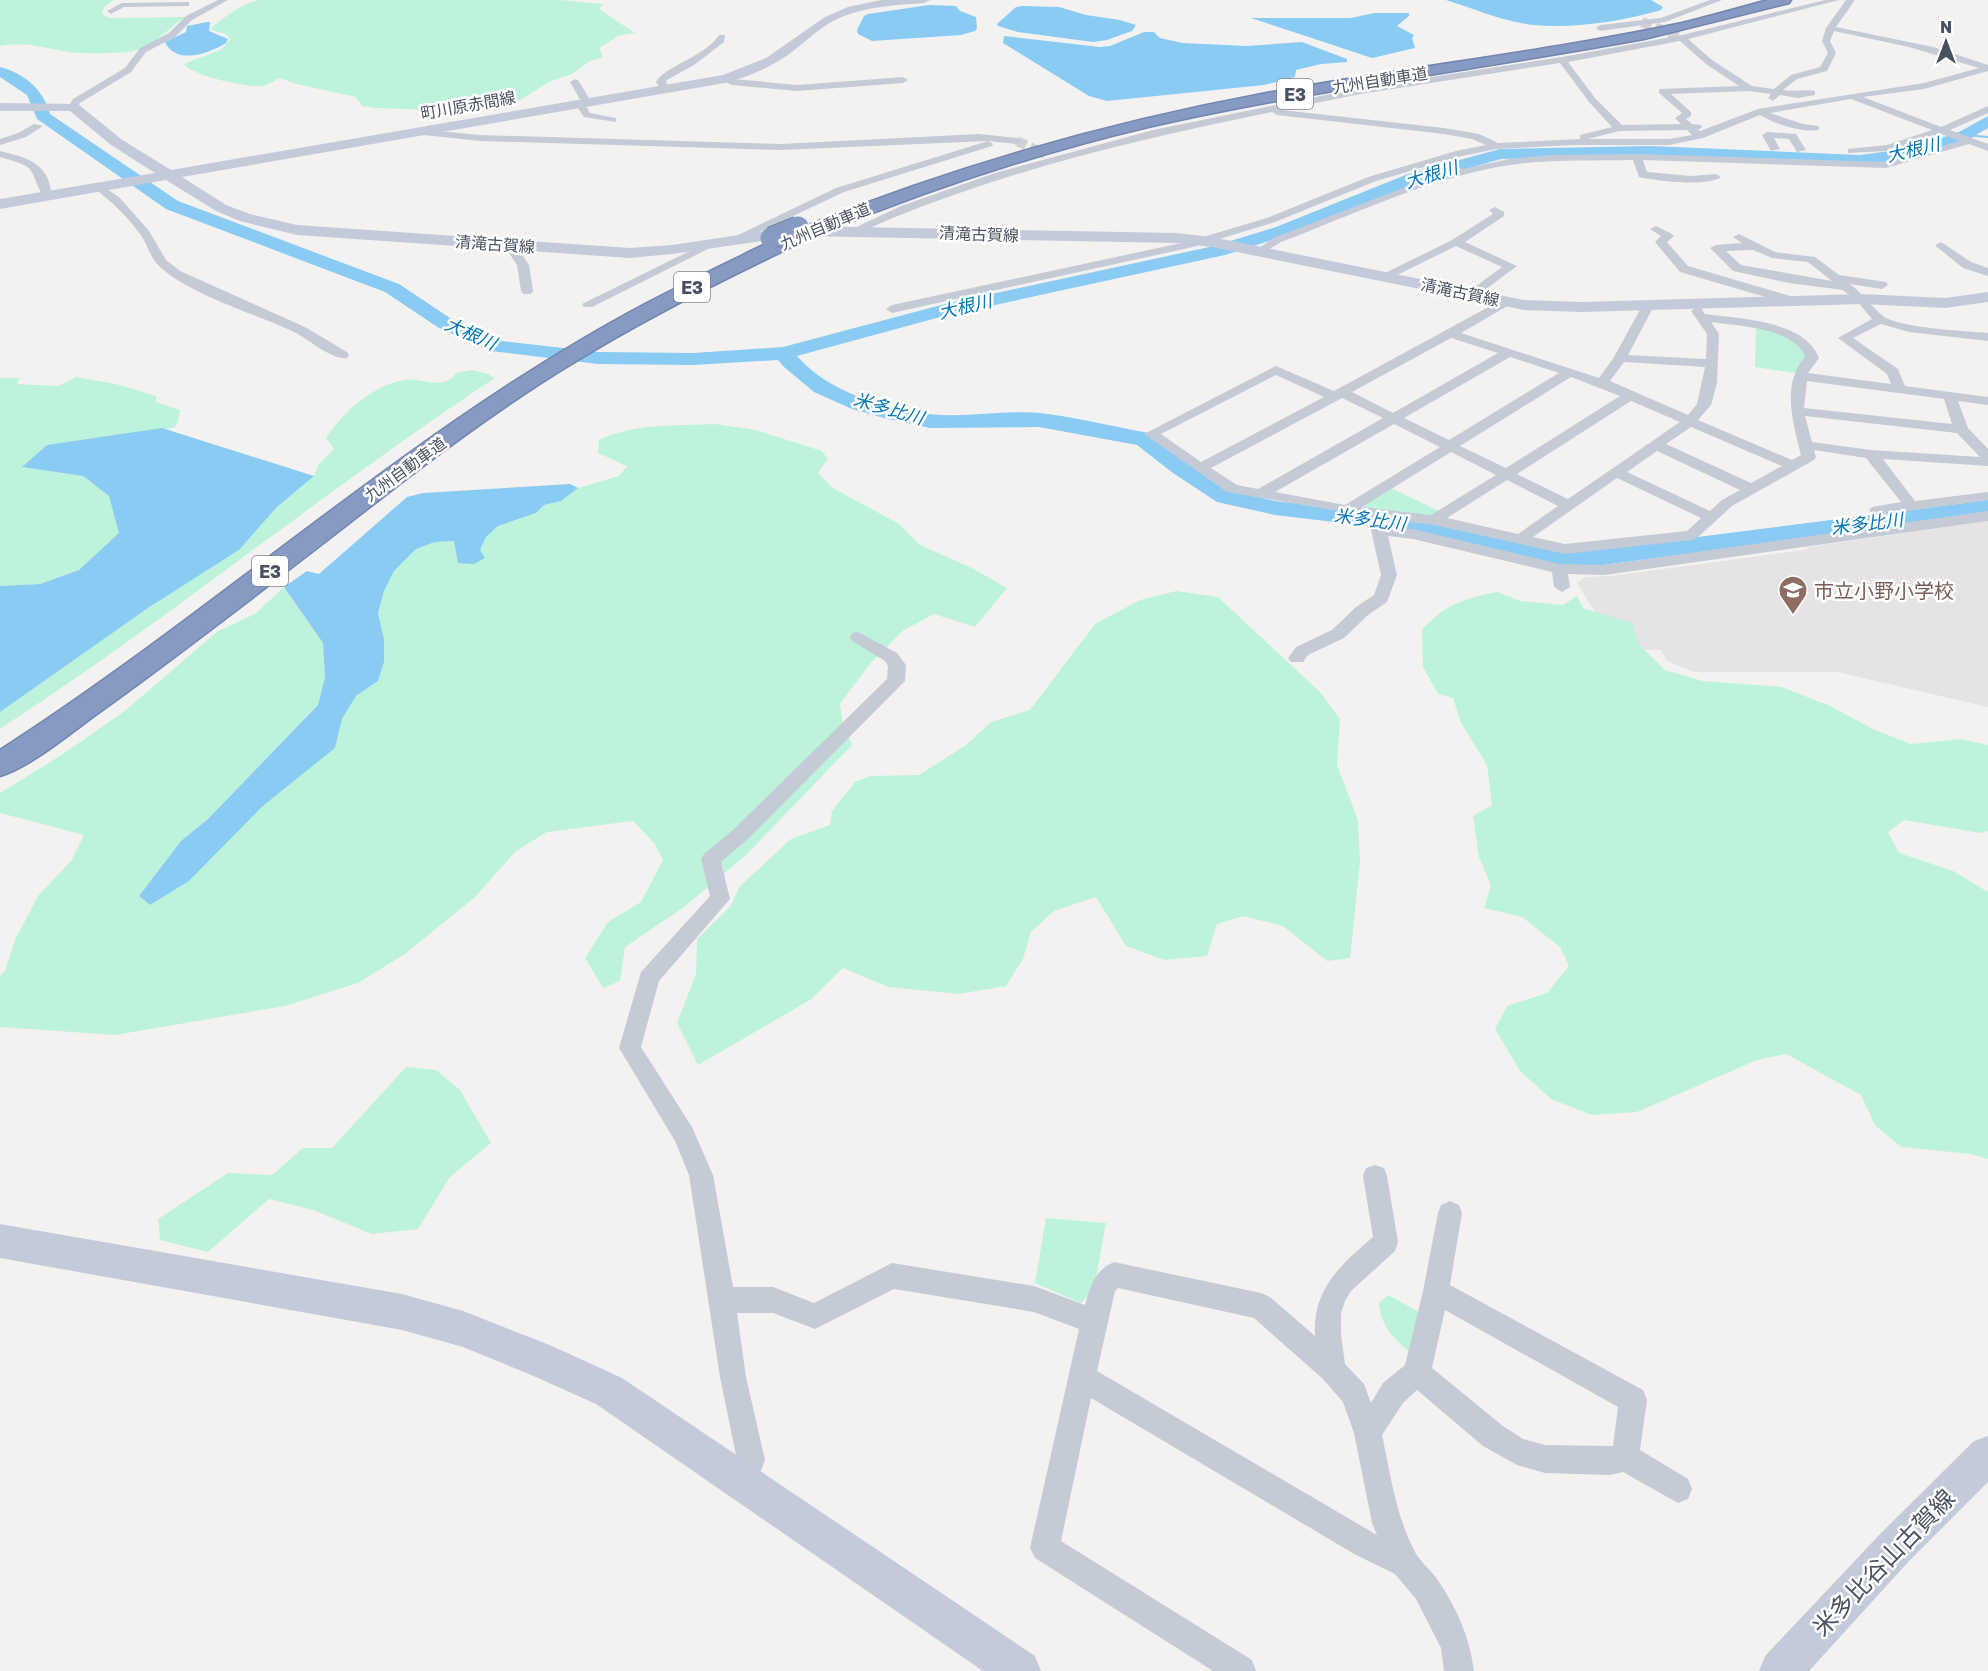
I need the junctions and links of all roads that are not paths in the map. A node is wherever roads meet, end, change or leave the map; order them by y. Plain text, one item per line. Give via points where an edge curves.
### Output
1 (196, 0) edge
2 (202, 0) edge
3 (208, 0) edge
4 (224, 0) edge
5 (924, 0) edge
6 (1718, 0) edge
7 (1742, 0) edge
8 (1763, 0) edge
9 (1784, 0) edge
10 (1835, 0) edge
11 (1851, 0) edge
12 (153, 4) junction
13 (186, 4) junction
14 (1798, 10) junction
15 (111, 11) dead end
16 (177, 11) dead end
17 (144, 12) dead end
18 (1826, 21) junction
19 (1600, 28) dead end
20 (1637, 31) junction
21 (722, 37) dead end
22 (1682, 38) junction
23 (1562, 60) junction
24 (1988, 68) edge
25 (725, 79) junction
26 (903, 80) dead end
27 (575, 81) dead end
28 (1749, 88) junction
29 (666, 90) junction
30 (1779, 93) junction
31 (1855, 96) junction
32 (584, 104) junction
33 (0, 107) edge
34 (71, 107) junction
35 (1988, 109) edge
36 (1269, 110) junction
37 (1758, 112) junction
38 (613, 120) dead end
39 (38, 126) dead end
40 (1690, 127) junction
41 (1722, 127) junction
42 (1619, 128) junction
43 (1815, 128) dead end
44 (1940, 130) junction
45 (418, 132) junction
46 (1475, 136) junction
47 (1699, 136) junction
48 (1576, 140) junction
49 (1682, 140) junction
50 (1970, 141) junction
51 (0, 142) edge
52 (1708, 145) dead end
53 (1496, 146) junction
54 (1759, 148) dead end
55 (1988, 148) edge
56 (1775, 149) junction
57 (1842, 151) dead end
58 (0, 154) edge
59 (1637, 158) junction
60 (1701, 158) junction
61 (163, 175) junction
62 (101, 186) junction
63 (47, 195) junction
64 (0, 204) edge
65 (1494, 210) dead end
66 (1656, 230) dead end
67 (852, 232) junction
68 (795, 233) junction
69 (1739, 237) dead end
70 (740, 238) junction
71 (1207, 241) junction
72 (1456, 242) junction
73 (516, 245) junction
74 (708, 245) junction
75 (1941, 245) dead end
76 (1756, 246) junction
77 (1260, 252) junction
78 (1988, 272) edge
79 (1383, 277) junction
80 (1836, 278) junction
81 (1882, 285) dead end
82 (1846, 287) junction
83 (527, 291) dead end
84 (1470, 295) junction
85 (1988, 297) edge
86 (1862, 299) junction
87 (1793, 301) junction
88 (1505, 302) junction
89 (588, 304) dead end
90 (1648, 306) junction
91 (892, 309) dead end
92 (1696, 311) junction
93 (1880, 320) junction
94 (1449, 333) junction
95 (1988, 337) edge
96 (585, 340) junction
97 (1510, 352) junction
98 (342, 355) dead end
99 (1620, 358) junction
100 (1712, 363) junction
101 (1570, 372) junction
102 (528, 375) junction
103 (1800, 376) junction
104 (1602, 382) junction
105 (1899, 389) junction
106 (1337, 394) junction
107 (1631, 395) junction
108 (1949, 396) junction
109 (1988, 401) edge
110 (1798, 411) junction
111 (1393, 418) junction
112 (1690, 421) junction
113 (1961, 429) junction
114 (1656, 445) junction
115 (1806, 445) junction
116 (1448, 446) junction
117 (1871, 454) junction
118 (1988, 457) edge
119 (1988, 462) edge
120 (1793, 466) junction
121 (1200, 468) junction
122 (1616, 472) junction
123 (1506, 474) junction
124 (1751, 489) junction
125 (1259, 495) junction
126 (1988, 496) edge
127 (1911, 505) junction
128 (1568, 506) junction
129 (1347, 510) junction
130 (1877, 510) dead end
131 (1376, 513) junction
132 (1988, 516) edge
133 (1711, 517) junction
134 (1434, 520) junction
135 (1378, 531) junction
136 (1519, 540) junction
137 (1559, 569) junction
138 (1562, 587) dead end
139 (858, 637) dead end
140 (1297, 658) dead end
141 (0, 744) edge
142 (0, 765) edge
143 (1375, 1176) dead end
144 (1450, 1213) dead end
145 (0, 1241) edge
146 (1436, 1291) junction
147 (721, 1300) junction
148 (1095, 1320) junction
149 (1332, 1370) junction
150 (1417, 1373) junction
151 (1081, 1377) junction
152 (1368, 1433) junction
153 (1988, 1455) edge
154 (1625, 1457) junction
155 (743, 1481) junction
156 (1678, 1489) dead end
157 (1405, 1564) junction
158 (1020, 1671) edge
159 (1241, 1671) edge
160 (1459, 1671) edge
161 (1780, 1671) edge

1 - 13 street
2 - 3 street
4 - 34 street via 189,18 172,35 143,50 128,70
5 - 25 main road, 町川原赤間線 via 876,4 835,16 769,62
6 - 19 street via 1662,20
7 - 20 highway
8 - 20 highway, 九州自動車道 / E3
9 - 68 highway, 九州自動車道 / E3 via 1644,35 1319,89 1147,123 972,171
10 - 14 street
11 - 18 street
12 - 13 street
12 - 15 street via 122,4
12 - 17 street
13 - 16 street
14 - 18 street
14 - 22 street
18 - 24 street via 1955,55
18 - 30 street via 1826,41 1832,53 1824,69 1794,77 1780,87
20 - 68 highway, 九州自動車道 / E3 via 1269,92 1134,119 962,166 874,197
21 - 29 street via 691,63 663,78
22 - 23 street
22 - 28 street via 1708,62
23 - 36 street via 1360,91
23 - 42 street
24 - 31 street via 1924,86
25 - 26 street via 790,88
25 - 29 main road, 町川原赤間線
27 - 32 street
28 - 30 street
28 - 40 street via 1662,91 1688,114 1680,118
29 - 32 main road, 町川原赤間線
30 - 31 street via 1839,89
30 - 37 street
31 - 37 street
31 - 44 street
32 - 38 street via 587,115
32 - 45 main road, 町川原赤間線
33 - 34 main road
34 - 61 main road, 清滝古賀線
35 - 44 street
36 - 46 street
36 - 67 street via 1050,156 905,208
37 - 41 street
37 - 43 street
39 - 51 street
40 - 41 street
40 - 42 street
40 - 47 street
41 - 47 street
42 - 48 street
44 - 50 street
44 - 57 street via 1882,150
45 - 61 main road, 町川原赤間線
45 - 70 street via 480,138 781,147 960,138 1013,140 840,190
46 - 48 street via 1490,133
46 - 53 street
47 - 49 street
48 - 49 street
48 - 53 street
49 - 52 street
50 - 55 street
50 - 60 street via 1886,165
53 - 71 street via 1372,179
54 - 56 street
56 - 56 street via 1806,150 1792,136 1767,135
58 - 63 street via 34,165 43,174
59 - 60 street
59 - 60 street via 1643,175 1716,177
59 - 77 street via 1549,158 1462,172 1277,240
61 - 62 main road, 町川原赤間線
61 - 73 main road, 清滝古賀線 via 232,213 281,227
62 - 63 main road, 町川原赤間線
62 - 98 street via 145,233 161,262 176,274 301,330
63 - 64 main road, 町川原赤間線
65 - 72 street via 1500,214
66 - 87 street via 1668,236 1661,242 1684,269
67 - 70 main road, 清滝古賀線 via 788,232
67 - 71 main road, 清滝古賀線
68 - 96 highway, 九州自動車道 / E3
68 - 96 highway, 九州自動車道 / E3, bridge via 771,238 700,272
69 - 76 street
70 - 74 main road, 清滝古賀線
71 - 77 main road, 清滝古賀線
71 - 91 street
72 - 79 street
72 - 84 street via 1511,266
73 - 74 main road, 清滝古賀線 via 630,253
73 - 83 street via 515,254 523,265
74 - 89 street
75 - 78 street via 1967,265
76 - 80 street via 1772,255 1811,259
76 - 82 street via 1716,248 1737,268
77 - 79 main road, 清滝古賀線
79 - 84 main road, 清滝古賀線
80 - 81 street
80 - 82 street
82 - 86 street
84 - 88 main road, 清滝古賀線
85 - 86 main road, 清滝古賀線 via 1945,303
86 - 87 main road, 清滝古賀線
86 - 93 street
87 - 92 main road, 清滝古賀線
88 - 90 main road, 清滝古賀線
88 - 94 street
90 - 92 main road, 清滝古賀線
90 - 99 street
92 - 100 street via 1713,334
92 - 103 street via 1798,338 1812,358
93 - 95 street via 1909,328
93 - 105 street via 1844,338 1893,372
94 - 97 street
94 - 106 street
96 - 102 highway, 九州自動車道 / E3
97 - 101 street
97 - 111 street
99 - 100 street
99 - 104 street
100 - 112 street via 1704,405
101 - 104 street
101 - 116 street
102 - 141 highway, 九州自動車道 / E3 via 362,480 151,641
102 - 142 highway, 九州自動車道 / E3 via 164,651
103 - 105 street
103 - 110 street
104 - 107 street
105 - 108 street
106 - 111 street
106 - 121 street
106 - 121 street via 1276,370 1151,434
107 - 112 street
107 - 123 street
108 - 109 street
108 - 113 street
110 - 113 street
110 - 115 street
111 - 116 street
111 - 125 street
112 - 114 street
112 - 120 street
113 - 118 street
114 - 122 street
114 - 124 street
115 - 117 street
115 - 120 street via 1809,457
116 - 123 street
116 - 129 street
117 - 119 street
117 - 127 street
120 - 124 street
121 - 125 street via 1232,489
122 - 128 street
122 - 133 street
123 - 128 street
123 - 134 street
124 - 133 street
125 - 129 street
126 - 127 street
127 - 130 street
128 - 136 street
129 - 131 street
131 - 134 street
131 - 135 street
132 - 137 street via 1656,564 1604,570
133 - 136 street via 1692,535 1578,549
134 - 136 street
135 - 137 street via 1422,536
135 - 140 street via 1389,575 1381,598 1338,634 1302,651
137 - 138 street
139 - 147 street via 891,657 897,665 896,681 711,859 720,899 649,978 630,1048 684,1135 701,1175
143 - 149 street via 1386,1242 1342,1282 1333,1296 1327,1315
144 - 146 street
145 - 155 main road via 402,1312 463,1329 609,1391
146 - 150 street
146 - 154 street via 1634,1400
147 - 148 street via 773,1300 815,1316 892,1276 1035,1299
147 - 155 street via 751,1460
148 - 149 street via 1104,1284 1114,1275 1261,1306
148 - 151 street
149 - 152 street via 1354,1394
150 - 152 street via 1393,1393
150 - 154 street via 1493,1436 1517,1450 1545,1459 1610,1461
151 - 157 street via 1366,1545
151 - 159 street via 1045,1548
152 - 157 street via 1386,1523
153 - 161 main road, 米多比谷山古賀線 via 1896,1546
154 - 156 street
155 - 158 main road
157 - 160 street via 1426,1589 1448,1629 1456,1647

